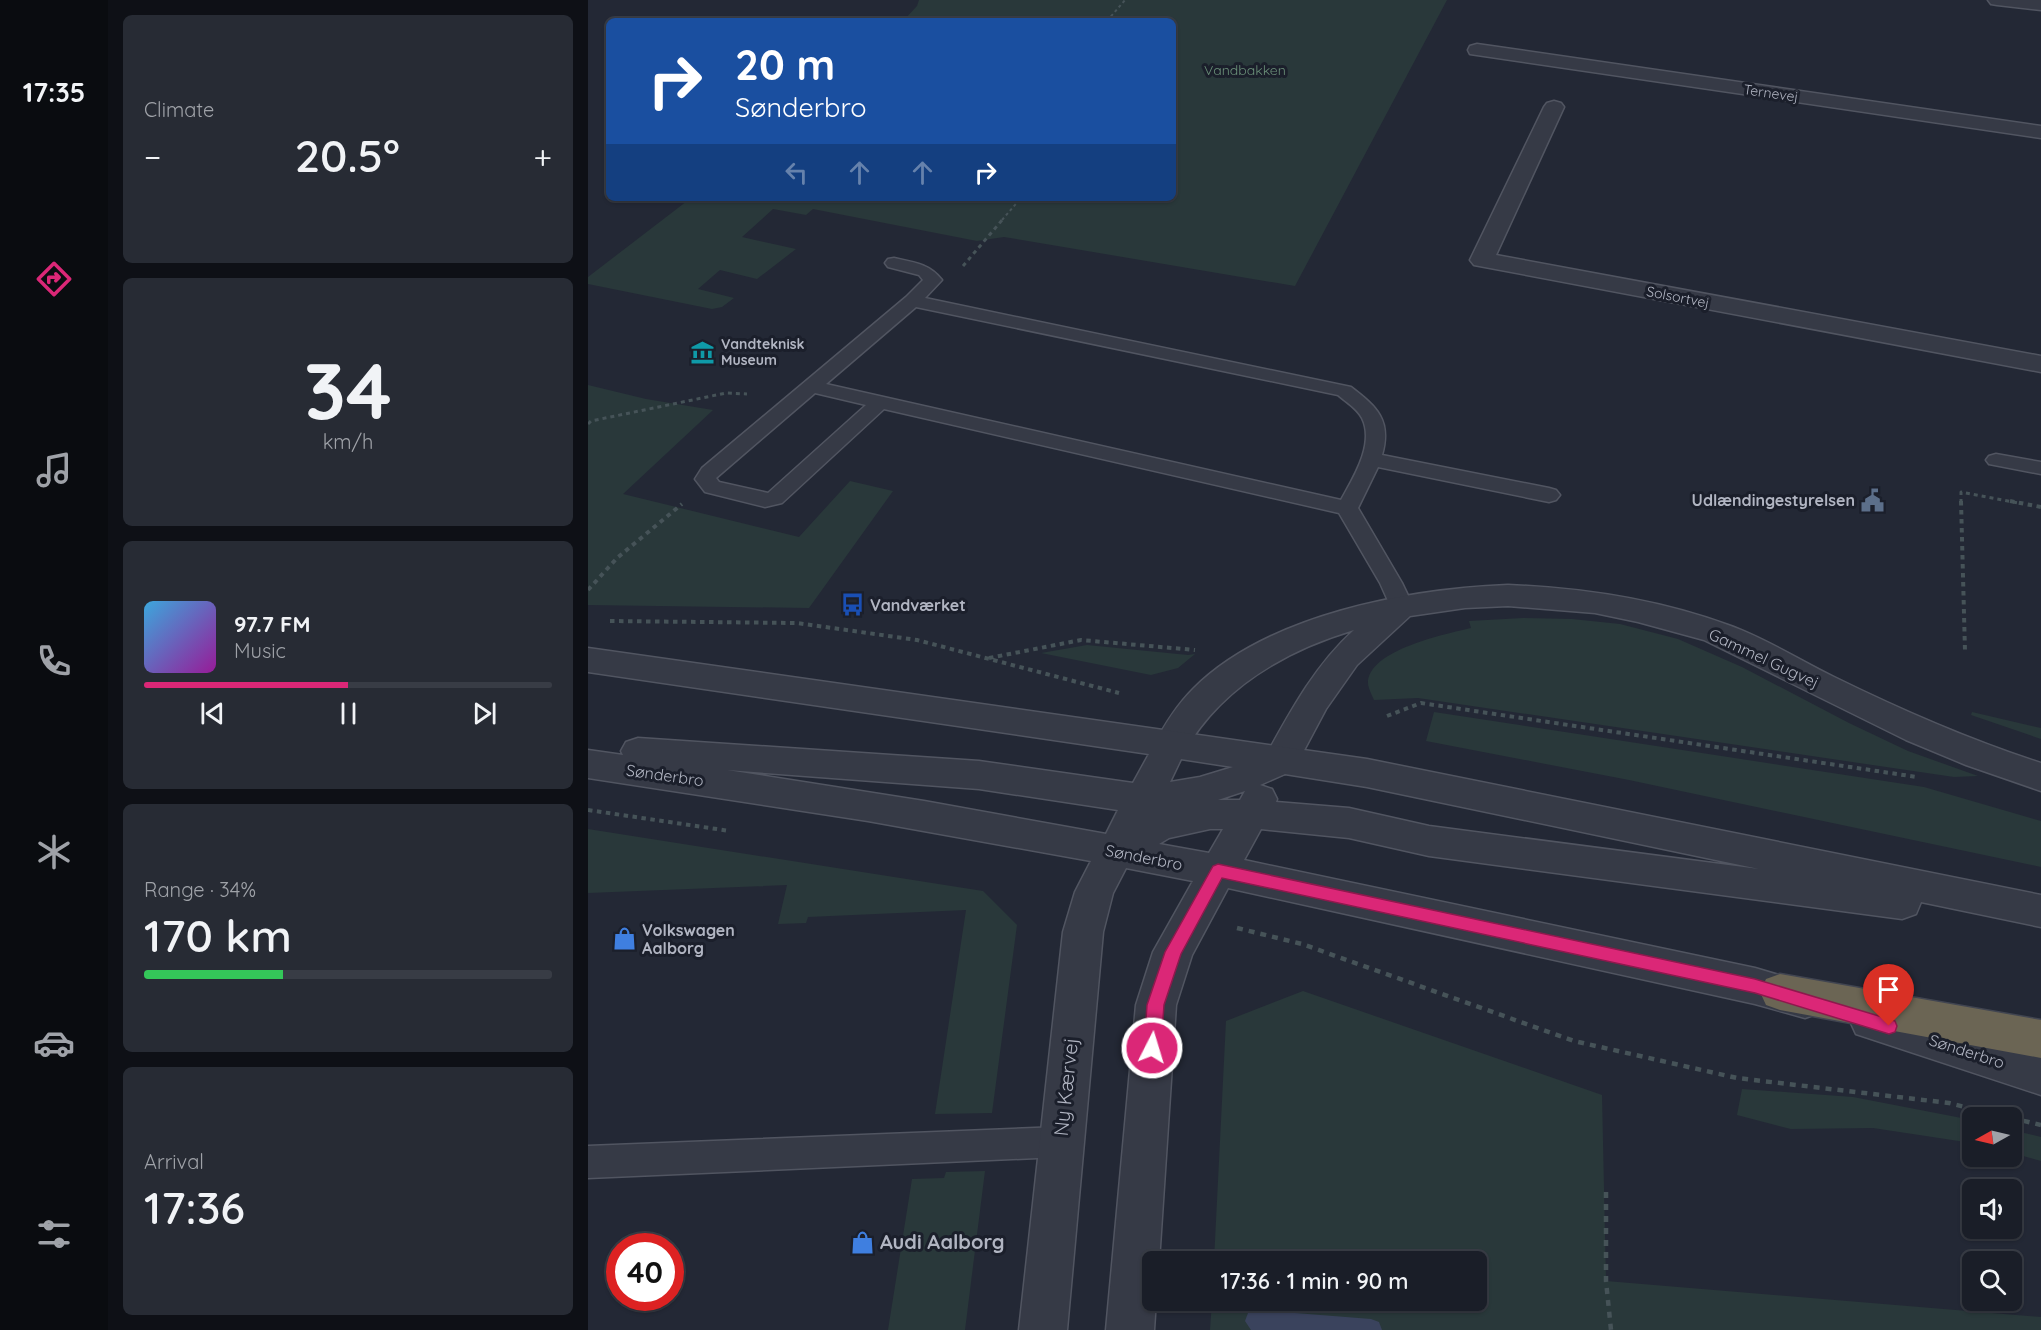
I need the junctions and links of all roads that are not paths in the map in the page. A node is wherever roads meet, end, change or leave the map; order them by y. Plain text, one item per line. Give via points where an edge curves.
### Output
1 (1997, 0) edge
2 (2041, 5) edge
3 (1477, 50) dead end
4 (1554, 107) dead end
5 (2041, 132) edge
6 (894, 262) dead end
7 (912, 301) junction
8 (2041, 364) edge
9 (803, 392) junction
10 (879, 403) junction
11 (1372, 459) junction
12 (1996, 460) dead end
13 (2041, 468) edge
14 (1549, 495) dead end
15 (1347, 508) junction
16 (1401, 606) junction
17 (588, 660) edge
18 (1171, 745) junction
19 (588, 747) edge
20 (1281, 761) junction
21 (588, 764) edge
22 (2041, 777) edge
23 (1143, 797) junction
24 (1251, 814) junction
25 (1114, 851) junction
26 (1218, 871) junction
27 (2041, 911) edge
28 (2041, 921) edge
29 (1780, 992) junction
30 (2041, 1039) edge
31 (2041, 1075) edge
32 (1060, 1142) junction
33 (588, 1162) edge
34 (1043, 1330) edge
35 (1130, 1330) edge

1 - 2 street
3 - 5 street, Ternevej via 1506,46
4 - 8 street, Solsortvej via 1482,260
6 - 7 lane via 925,271 933,280
7 - 9 lane
7 - 11 lane via 1344,391 1368,410 1378,435
9 - 10 lane
9 - 10 lane via 709,473 707,483 765,500 776,498
10 - 15 lane
11 - 14 lane
11 - 15 lane
12 - 13 lane
15 - 16 lane
16 - 18 street, Gammel Gugvej via 1305,635 1257,658 1223,682 1192,712
16 - 20 street via 1345,657 1313,702
16 - 22 street, Gammel Gugvej via 1459,597 1519,594 1650,613 1725,636 1914,729
17 - 18 street
18 - 20 street
18 - 23 street, Gammel Gugvej
19 - 23 street via 981,775
20 - 23 street via 1231,784 1185,795
20 - 24 street
20 - 27 street via 1382,776
21 - 25 street, Sønderbro via 760,788
23 - 25 street, Ny Kærvej
24 - 25 street via 1210,814 1161,825
24 - 26 street
24 - 28 street via 1349,823 1430,841
25 - 26 street, Sønderbro
25 - 32 street, Ny Kærvej via 1094,892 1083,932
26 - 29 street, Sønderbro
26 - 35 street via 1173,952 1156,1005
29 - 30 highway
29 - 31 street, Sønderbro
32 - 33 lane
32 - 34 street, Ny Kærvej

